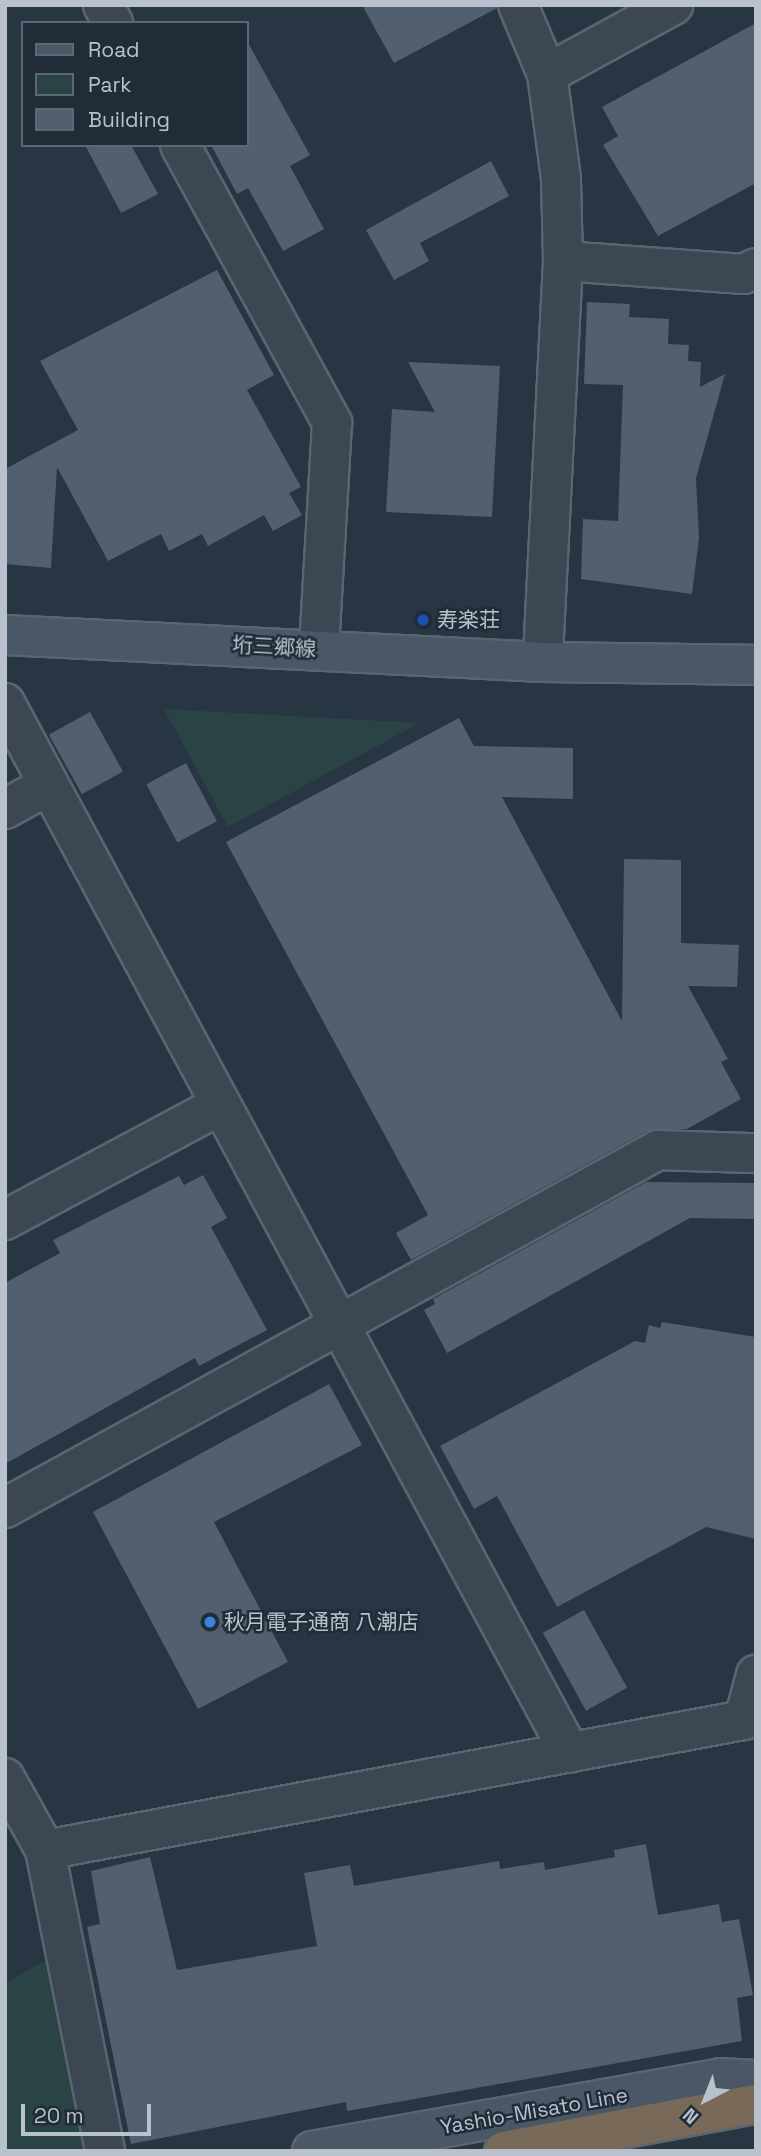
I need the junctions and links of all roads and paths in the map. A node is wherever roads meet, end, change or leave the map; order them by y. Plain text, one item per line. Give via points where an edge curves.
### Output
1 (103, 5) edge
2 (518, 5) edge
3 (673, 5) edge
4 (112, 21) edge
5 (547, 74) junction
6 (181, 147) edge
7 (564, 261) junction
8 (752, 279) edge
9 (5, 635) edge
10 (319, 649) junction
11 (543, 662) junction
12 (756, 665) edge
13 (756, 692) edge
14 (5, 703) edge
15 (47, 786) junction
16 (5, 809) edge
17 (220, 1105) junction
18 (756, 1153) edge
19 (5, 1220) edge
20 (338, 1326) junction
21 (5, 1507) edge
22 (756, 1675) edge
23 (570, 1753) junction
24 (5, 1779) edge
25 (45, 1850) junction
26 (756, 2080) edge
27 (756, 2104) edge
28 (756, 2119) edge
29 (105, 2151) edge
30 (312, 2151) edge
31 (503, 2151) edge
32 (608, 2151) edge

1 - 4 street
2 - 5 street
3 - 5 street
5 - 7 street via 561,179
6 - 10 street via 332,423
7 - 8 street
7 - 11 street
9 - 10 street, 垳三郷線
10 - 11 street, 垳三郷線
11 - 12 street, 垳三郷線
11 - 13 street, 垳三郷線
14 - 15 street
15 - 16 street
15 - 17 street
17 - 19 street
17 - 20 street
18 - 20 street via 658,1150
20 - 21 street
20 - 23 street
22 - 23 street via 744,1720
23 - 25 street
24 - 25 street
25 - 29 street
26 - 30 street, Yashio-Misato Line via 720,2078
27 - 31 highway
28 - 32 street

